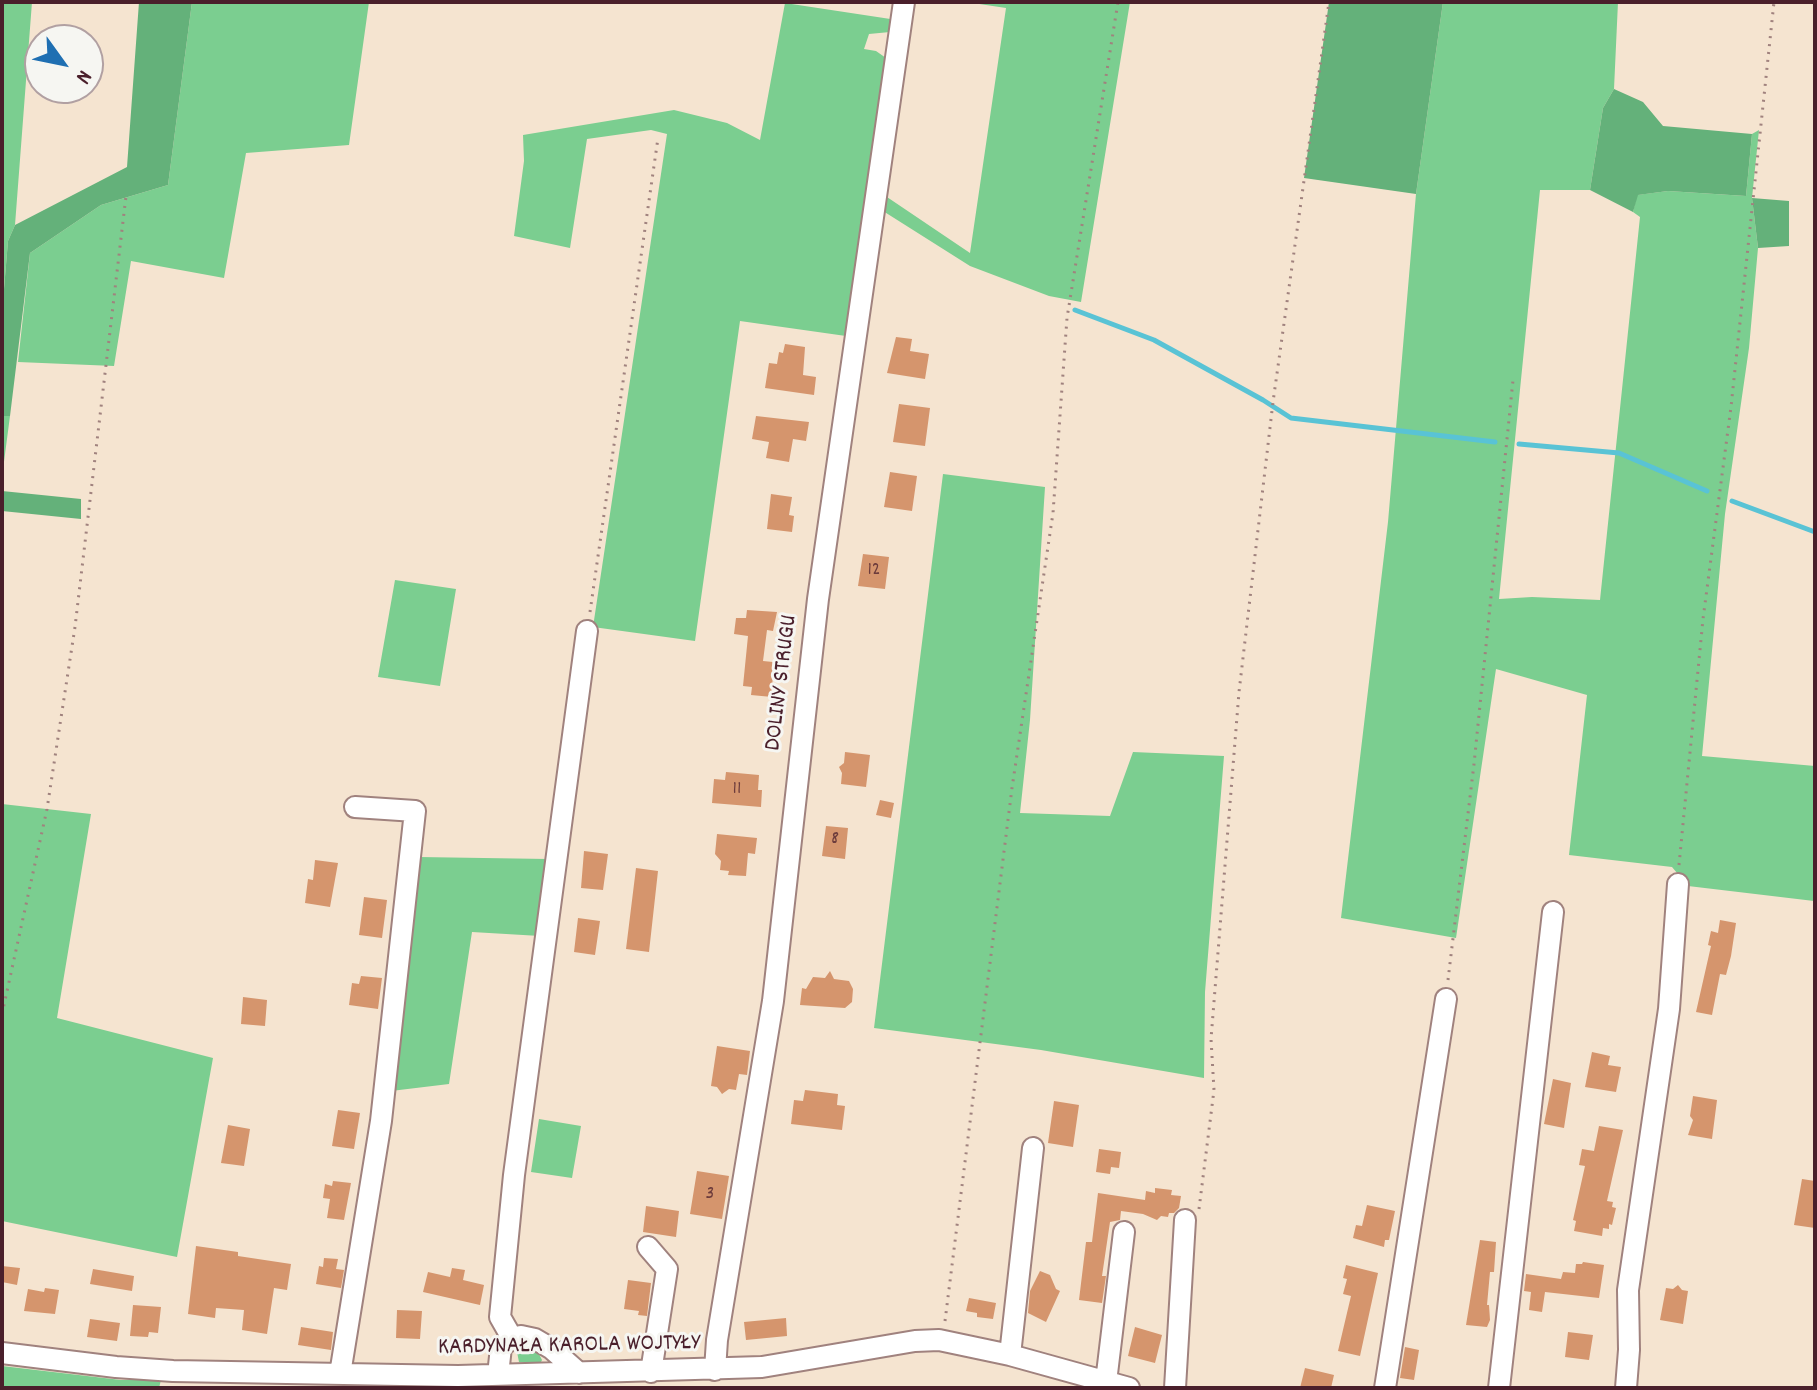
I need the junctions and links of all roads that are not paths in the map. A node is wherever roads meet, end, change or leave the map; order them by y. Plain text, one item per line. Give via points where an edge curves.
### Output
1 (904, 2) edge
2 (587, 631) road end
3 (355, 807) dead end
4 (1678, 884) road end
5 (1553, 912) dead end
6 (1446, 999) road end
7 (1033, 1148) dead end
8 (1192, 1216) road end
9 (1124, 1232) dead end
10 (648, 1247) dead end
11 (512, 1338) junction
12 (2, 1353) edge
13 (1010, 1355) junction
14 (651, 1372) junction
15 (579, 1373) junction
16 (340, 1374) junction
17 (498, 1375) junction
18 (701, 1376) edge
19 (278, 1380) edge
20 (1106, 1382) junction
21 (1129, 1388) edge
22 (1175, 1388) edge
23 (1385, 1388) edge
24 (1499, 1388) edge
25 (1626, 1388) edge

1 - 18 street, DOLINY STRUGU via 818,599 773,1001 717,1340
2 - 11 street via 514,1175 500,1317
3 - 16 street via 415,811 381,1121
4 - 25 street via 1669,1009 1628,1290
5 - 24 street
6 - 23 street
7 - 13 street
8 - 22 street
9 - 20 street
10 - 14 street via 667,1269
11 - 15 street via 535,1339
11 - 17 street via 501,1347
12 - 19 street, KARDYNAŁA KAROLA WOJTYŁY
13 - 18 street, KARDYNAŁA KAROLA WOJTYŁY via 915,1341
13 - 20 street, KARDYNAŁA KAROLA WOJTYŁY
14 - 15 street, KARDYNAŁA KAROLA WOJTYŁY
14 - 18 street, KARDYNAŁA KAROLA WOJTYŁY
15 - 17 street, KARDYNAŁA KAROLA WOJTYŁY
16 - 17 street, KARDYNAŁA KAROLA WOJTYŁY
16 - 19 street, KARDYNAŁA KAROLA WOJTYŁY
20 - 21 street, KARDYNAŁA KAROLA WOJTYŁY

